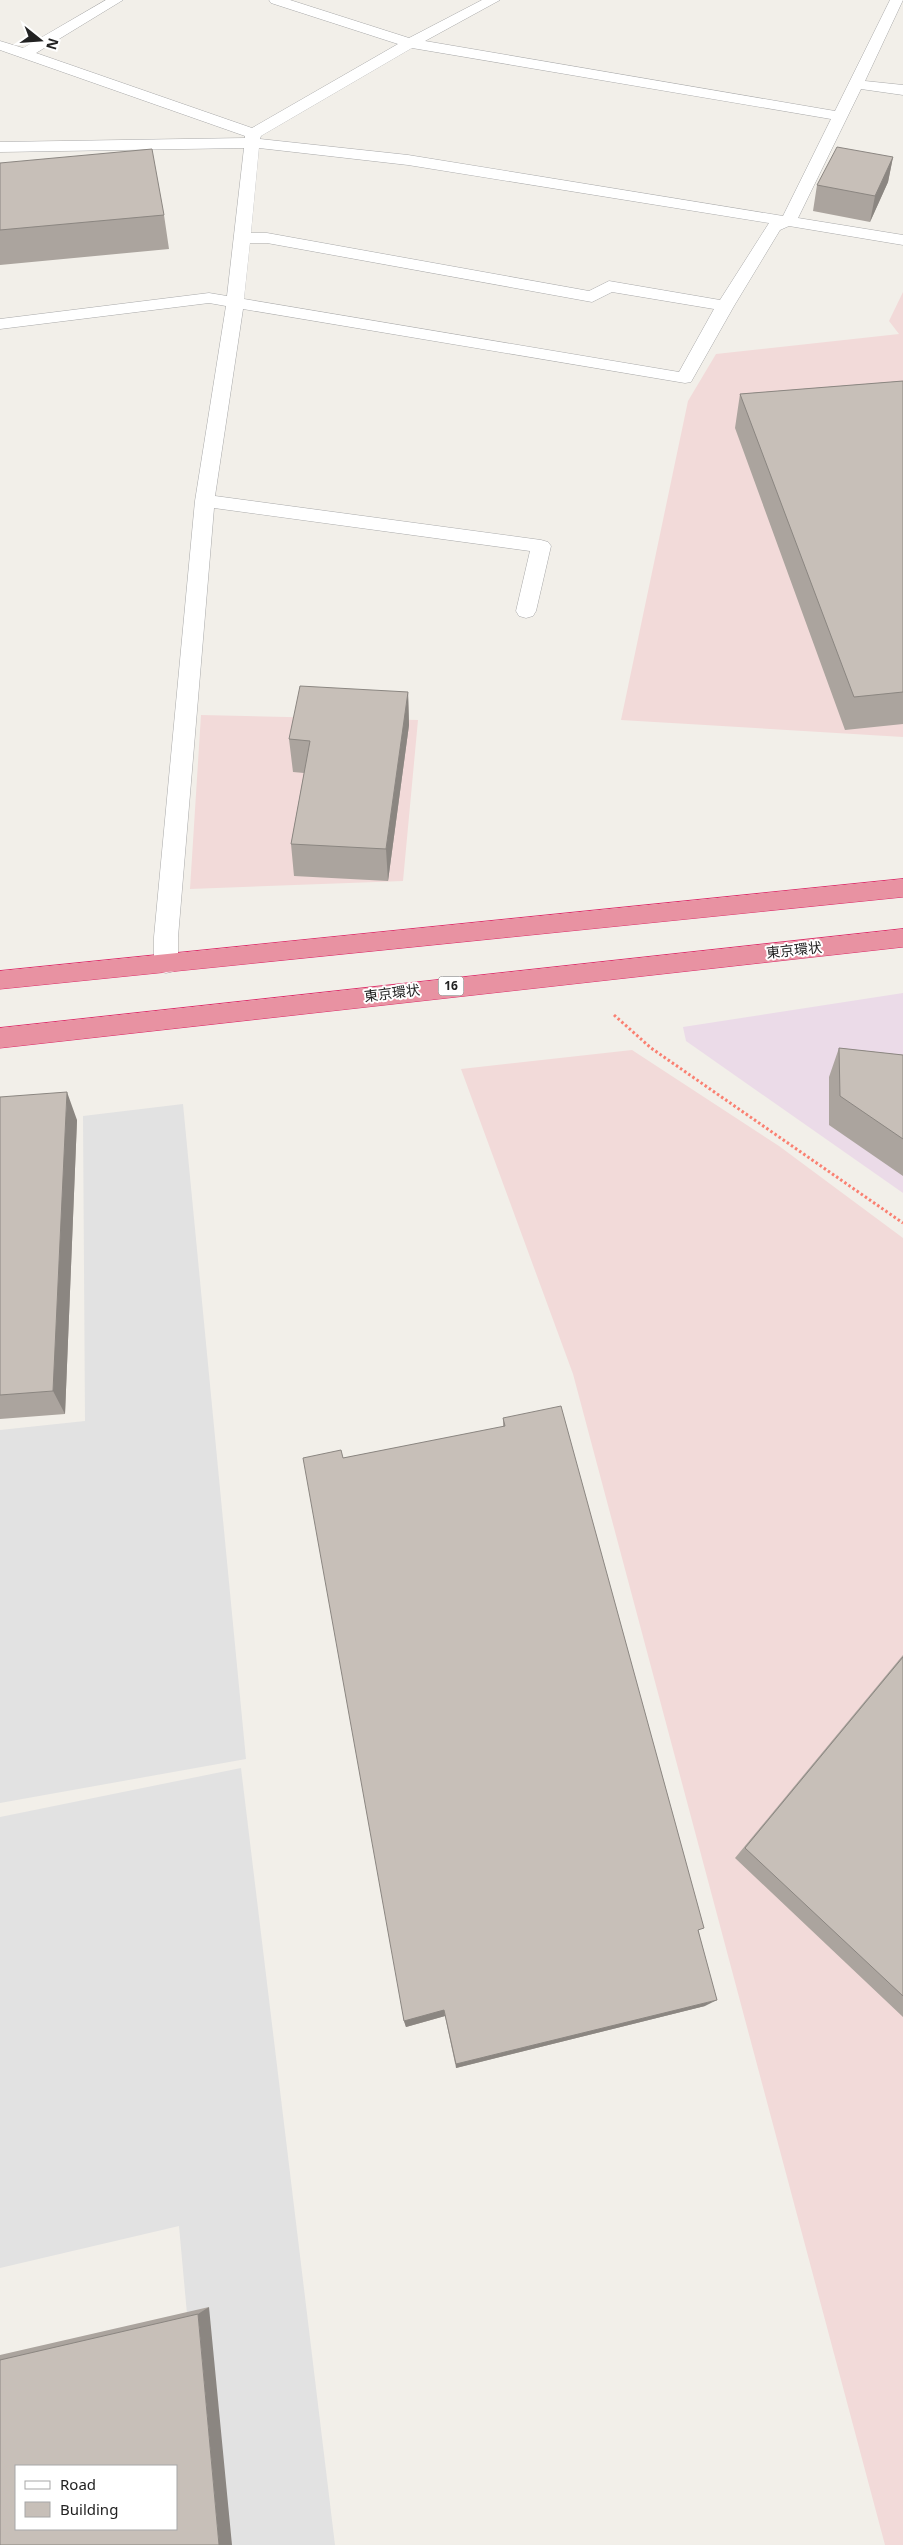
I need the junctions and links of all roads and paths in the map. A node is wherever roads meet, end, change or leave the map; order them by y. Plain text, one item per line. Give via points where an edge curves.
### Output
1 (116, 0) edge
2 (276, 0) edge
3 (493, 0) edge
4 (897, 0) edge
5 (410, 43) junction
6 (0, 44) edge
7 (25, 52) junction
8 (855, 84) junction
9 (903, 90) edge
10 (840, 116) junction
11 (253, 138) junction
12 (0, 147) edge
13 (788, 220) junction
14 (243, 238) junction
15 (903, 240) edge
16 (235, 301) junction
17 (725, 306) junction
18 (0, 324) edge
19 (205, 501) junction
20 (526, 611) dead end
21 (903, 888) edge
22 (903, 938) edge
23 (166, 964) junction
24 (592, 970) junction
25 (0, 980) edge
26 (0, 1038) edge
27 (903, 1223) edge

1 - 7 street
2 - 5 street
3 - 5 street
4 - 8 street
5 - 10 street
5 - 11 street
6 - 7 street
7 - 11 street
8 - 9 street
8 - 10 street
10 - 13 street
11 - 12 street
11 - 13 street
11 - 14 street
13 - 15 street
13 - 17 street via 774,227
14 - 16 street
14 - 17 street via 267,238 592,297 609,286
16 - 17 street via 685,378
16 - 18 street via 209,298
16 - 19 street
19 - 20 street via 541,546
19 - 23 street
21 - 23 highway
22 - 24 highway, 東京環状 / 16
23 - 25 highway
24 - 26 highway, 東京環状 / 16
24 - 27 path via 610,1012 651,1048

